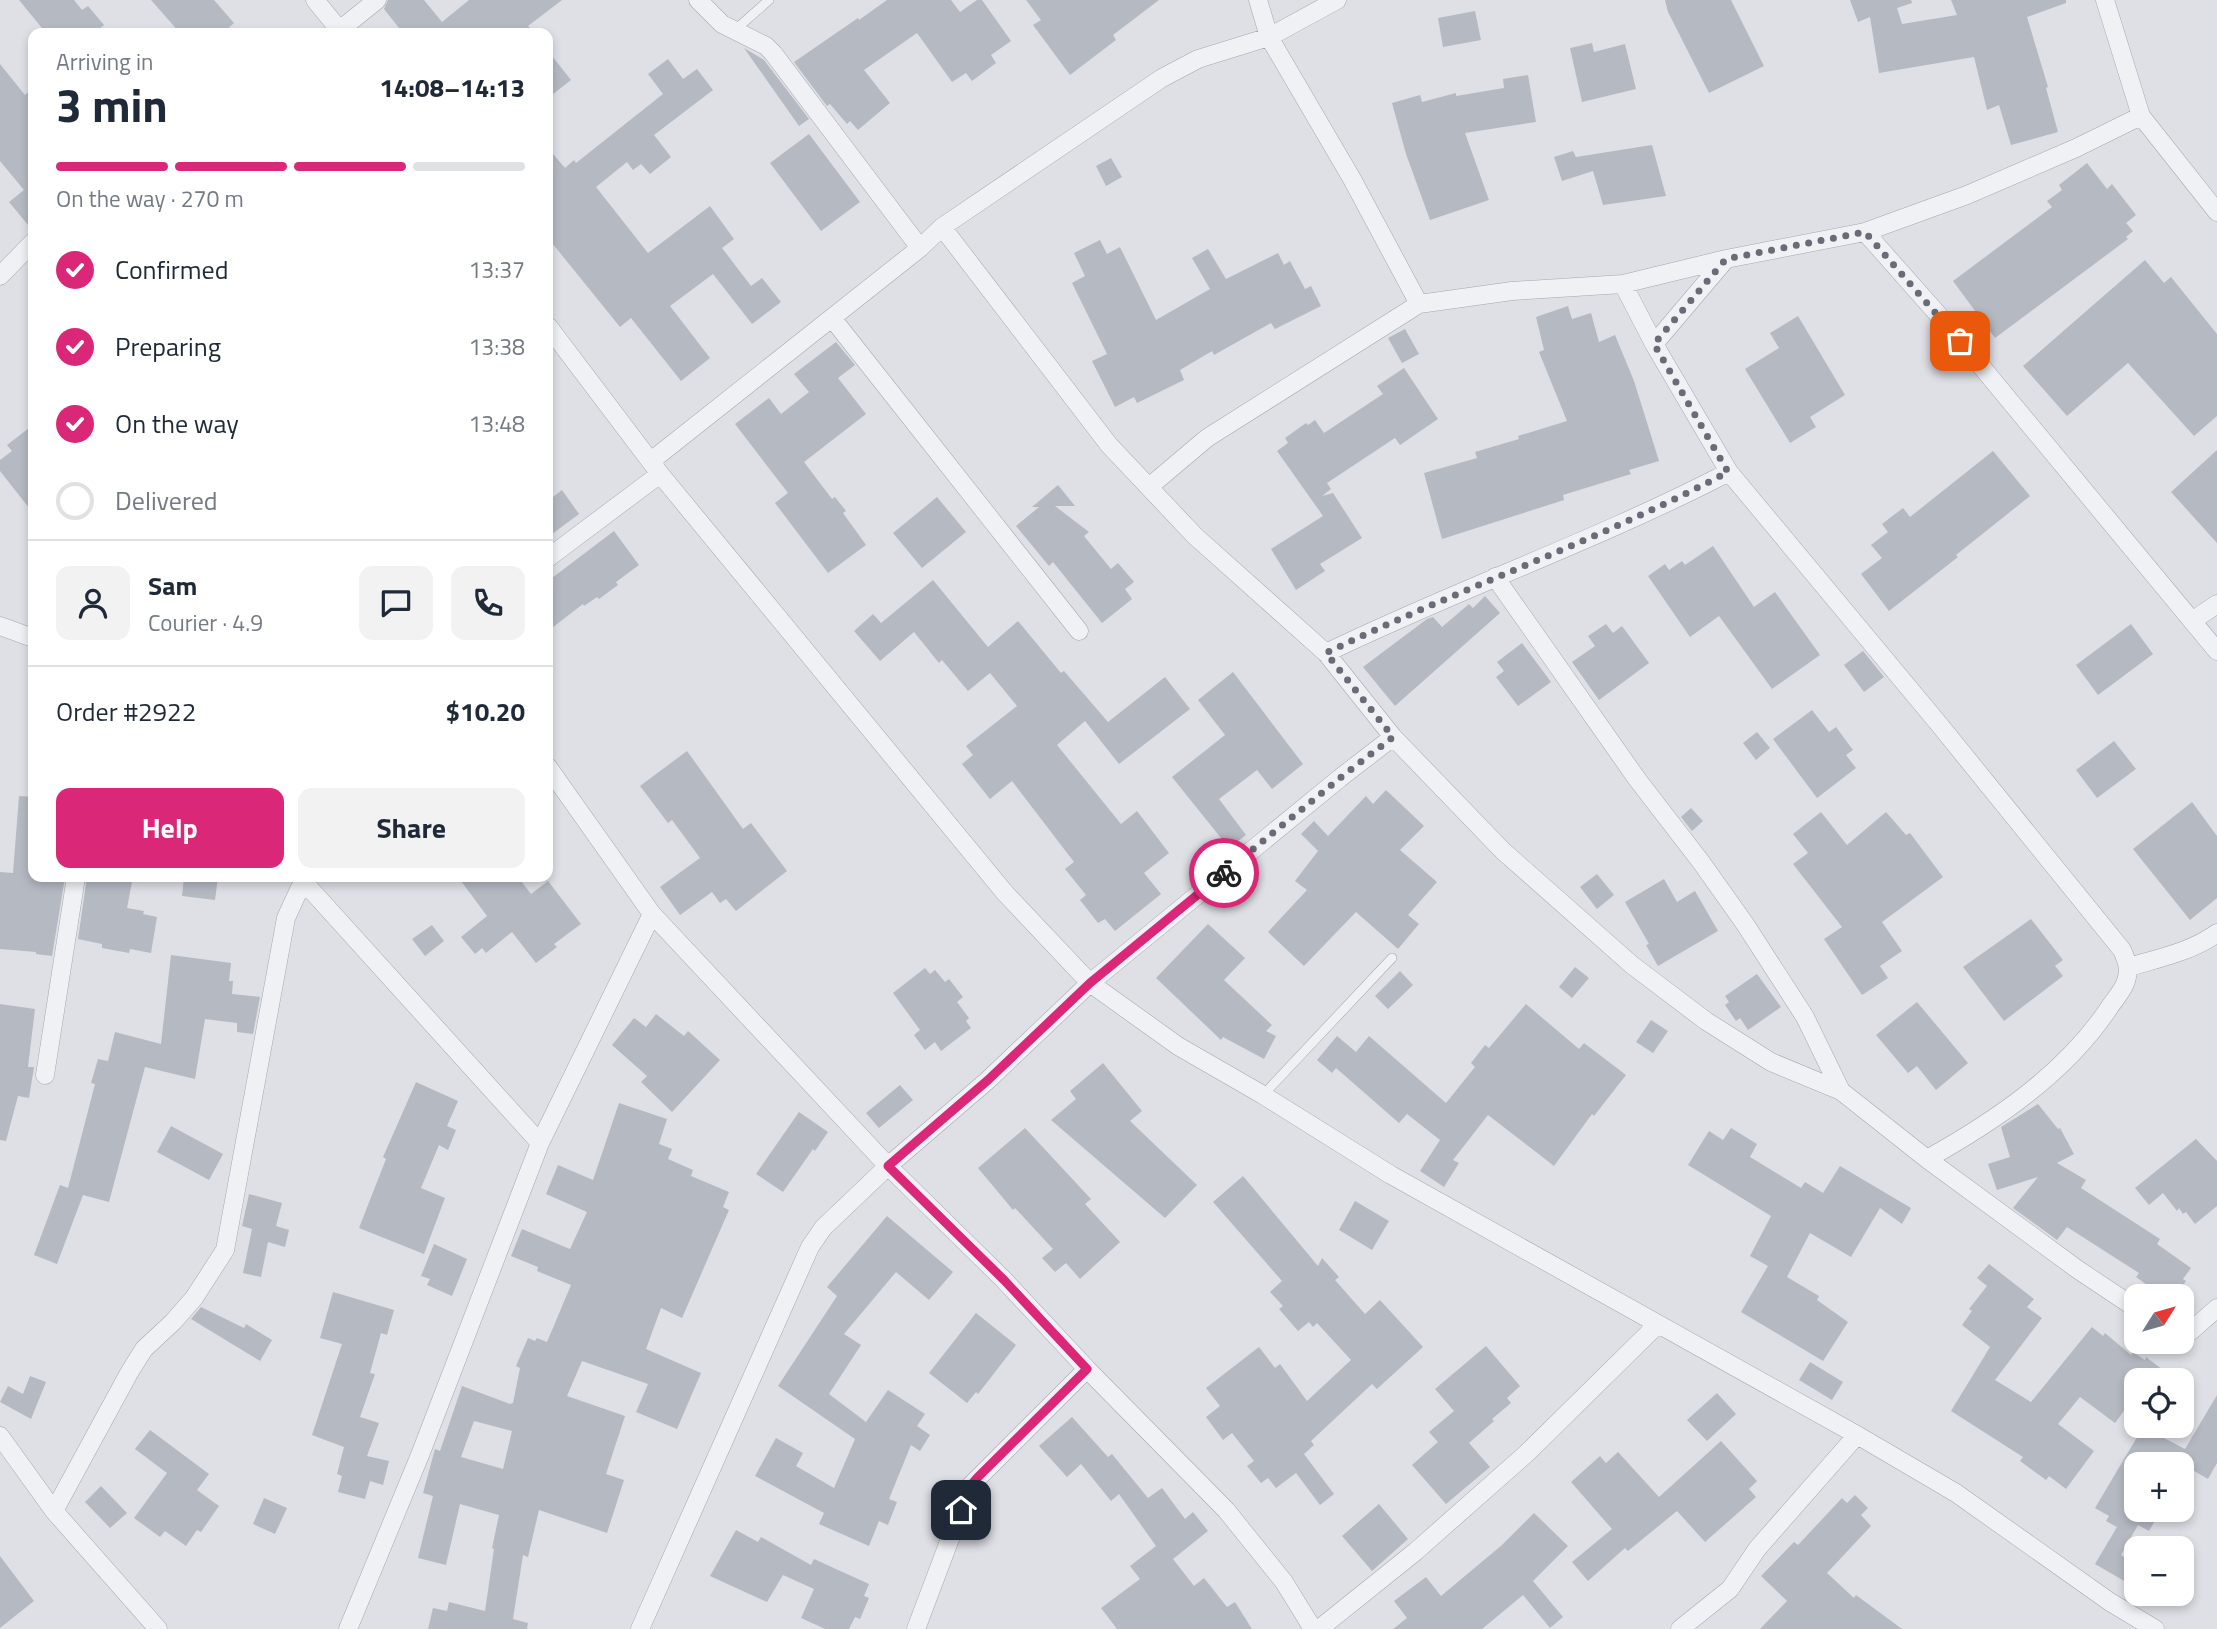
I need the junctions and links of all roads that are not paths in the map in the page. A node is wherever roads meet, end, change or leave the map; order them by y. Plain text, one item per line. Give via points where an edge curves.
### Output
1 (315, 0) edge
2 (377, 0) edge
3 (698, 0) edge
4 (769, 0) edge
5 (1258, 0) edge
6 (1337, 0) edge
7 (2105, 0) edge
8 (337, 28) edge
9 (345, 28) edge
10 (733, 31) junction
11 (1269, 37) junction
12 (2141, 116) junction
13 (2217, 212) edge
14 (942, 227) junction
15 (1865, 232) junction
16 (28, 247) edge
17 (920, 248) junction
18 (1726, 259) junction
19 (0, 276) edge
20 (1623, 284) junction
21 (1419, 304) junction
22 (832, 317) junction
23 (553, 333) edge
24 (1654, 344) junction
25 (655, 467) junction
26 (1728, 472) junction
27 (1149, 487) junction
28 (553, 554) edge
29 (1495, 577) junction
30 (2217, 604) edge
31 (2192, 621) junction
32 (0, 626) edge
33 (1079, 631) dead end
34 (28, 636) edge
35 (2217, 651) edge
36 (1326, 653) junction
37 (1393, 737) junction
38 (553, 774) edge
39 (75, 882) edge
40 (300, 882) edge
41 (304, 882) edge
42 (652, 914) junction
43 (2217, 933) edge
44 (1392, 958) dead end
45 (2129, 967) junction
46 (1090, 983) junction
47 (45, 1075) dead end
48 (1841, 1091) junction
49 (1263, 1095) junction
50 (540, 1143) junction
51 (1927, 1159) junction
52 (888, 1166) junction
53 (2124, 1300) edge
54 (2217, 1308) edge
55 (1657, 1325) junction
56 (2194, 1328) edge
57 (1087, 1369) junction
58 (1857, 1435) junction
59 (0, 1436) edge
60 (54, 1511) junction
61 (158, 1629) edge
62 (348, 1629) edge
63 (640, 1629) edge
64 (916, 1629) edge
65 (1313, 1629) edge
66 (1319, 1629) edge
67 (1680, 1629) edge
68 (2155, 1629) edge

1 - 8 street
2 - 9 street
3 - 10 street
4 - 10 lane
5 - 11 street
6 - 11 street
7 - 12 street
10 - 17 street via 773,53
11 - 14 street via 1198,59 1162,78
11 - 21 street
12 - 13 street
12 - 15 street via 1967,195
14 - 17 street
14 - 27 street via 1109,445
15 - 18 street
15 - 31 street
16 - 19 street
17 - 22 street
18 - 20 street
18 - 24 street
20 - 21 street via 1512,291
20 - 24 street
21 - 27 street via 1207,438
22 - 25 street
22 - 33 street
23 - 25 street
24 - 26 street
25 - 28 street
25 - 46 street via 1005,893
26 - 29 street via 1629,521
26 - 45 street via 2105,928
27 - 36 street via 1195,536
29 - 36 street
29 - 48 street via 1745,923 1805,1017
30 - 31 street
31 - 35 street
32 - 34 street
36 - 37 street
37 - 46 street
37 - 48 street via 1503,850 1632,965 1706,1021 1771,1062
38 - 42 street
39 - 47 street
40 - 60 street via 286,918 225,1250 194,1298 144,1349
41 - 50 street
42 - 50 street
42 - 52 street
43 - 45 street via 2186,950
44 - 49 lane
45 - 51 street via 2126,983 2093,1032 2003,1113
46 - 49 street via 1178,1046
46 - 52 street
48 - 51 street
49 - 55 street via 1391,1175
50 - 62 street
51 - 53 street
52 - 57 street
52 - 63 street via 823,1228 810,1247
54 - 56 street
55 - 58 street
55 - 66 street via 1527,1452 1415,1552
57 - 64 street via 970,1486
57 - 65 street via 1226,1510 1284,1583
58 - 67 street via 1757,1549 1730,1589
58 - 68 street via 1956,1493
59 - 60 street
60 - 61 street

